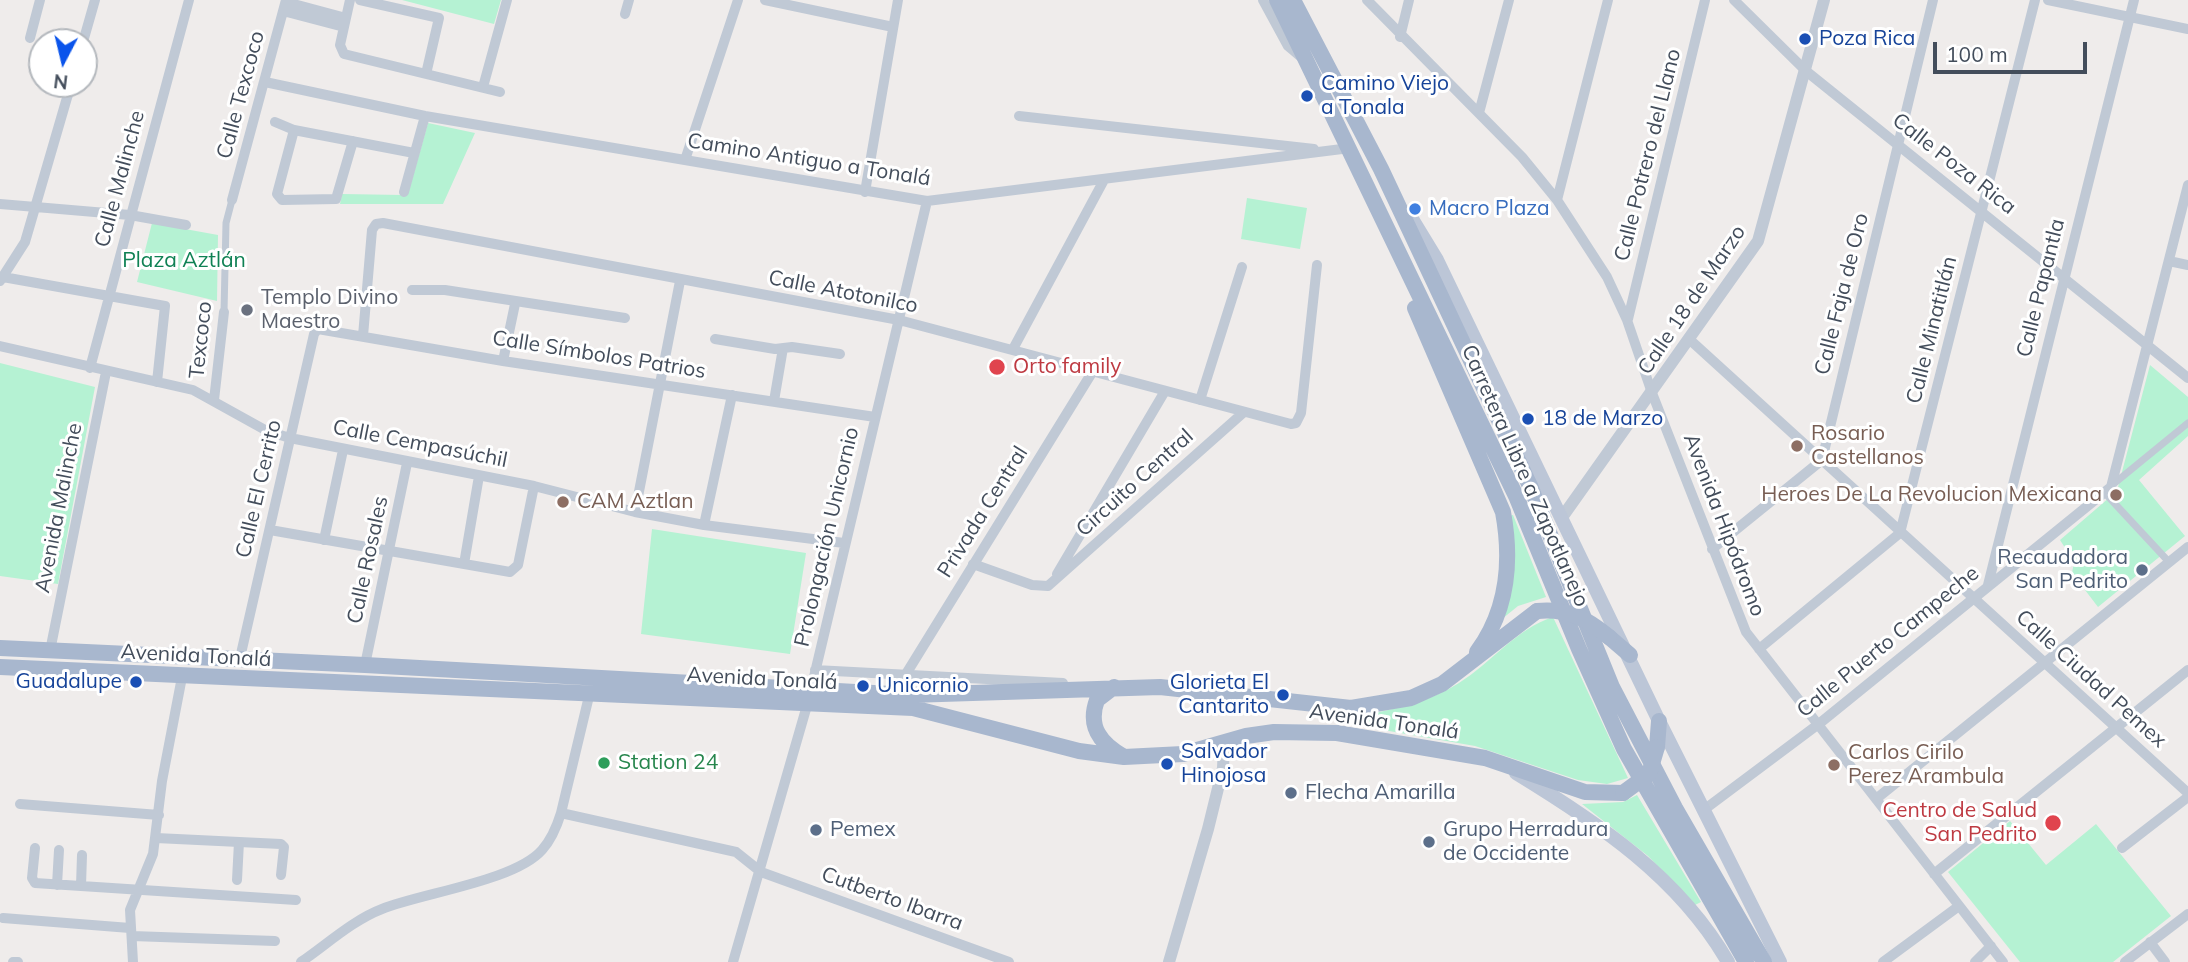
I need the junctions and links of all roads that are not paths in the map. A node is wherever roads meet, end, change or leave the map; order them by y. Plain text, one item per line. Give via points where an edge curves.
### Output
1 (40, 0) edge
2 (95, 0) edge
3 (188, 0) edge
4 (350, 0) edge
5 (360, 0) edge
6 (508, 0) edge
7 (629, 0) edge
8 (738, 0) edge
9 (765, 0) edge
10 (824, 0) edge
11 (898, 0) edge
12 (1263, 0) edge
13 (1277, 0) edge
14 (1293, 0) edge
15 (1367, 0) edge
16 (1409, 0) edge
17 (1509, 0) edge
18 (1608, 0) edge
19 (1705, 0) edge
20 (1734, 0) edge
21 (1824, 0) edge
22 (1933, 0) edge
23 (2035, 0) edge
24 (2048, 0) edge
25 (2134, 0) edge
26 (285, 5) edge
27 (820, 11) junction
28 (625, 13) dead end
29 (2130, 17) junction
30 (345, 22) junction
31 (893, 27) junction
32 (33, 28) edge
33 (87, 28) edge
34 (2188, 29) edge
35 (1400, 37) junction
36 (1304, 60) junction
37 (1806, 71) junction
38 (426, 75) junction
39 (265, 82) junction
40 (483, 87) junction
41 (500, 92) dead end
42 (67, 98) edge
43 (1479, 113) junction
44 (425, 116) junction
45 (1019, 116) dead end
46 (275, 122) dead end
47 (295, 130) junction
48 (353, 141) junction
49 (1898, 144) junction
50 (1329, 150) junction
51 (414, 153) junction
52 (1352, 154) junction
53 (685, 160) junction
54 (1381, 169) junction
55 (1104, 180) junction
56 (2188, 185) edge
57 (404, 192) dead end
58 (865, 192) junction
59 (232, 200) joint
60 (1557, 200) junction
61 (927, 201) junction
62 (0, 204) edge
63 (36, 207) junction
64 (1982, 211) junction
65 (130, 215) junction
66 (186, 225) dead end
67 (2169, 261) junction
68 (1317, 265) dead end
69 (2188, 265) edge
70 (1242, 267) dead end
71 (2063, 276) junction
72 (2, 279) edge
73 (680, 281) junction
74 (412, 290) dead end
75 (107, 297) junction
76 (514, 303) junction
77 (225, 312) joint
78 (625, 318) dead end
79 (899, 320) junction
80 (1628, 320) junction
81 (318, 329) joint
82 (363, 335) junction
83 (715, 339) dead end
84 (1689, 339) junction
85 (0, 346) edge
86 (2147, 346) junction
87 (783, 348) junction
88 (1013, 349) junction
89 (840, 354) dead end
90 (503, 361) junction
91 (90, 368) junction
92 (1093, 371) junction
93 (106, 372) junction
94 (2188, 379) edge
95 (157, 382) junction
96 (660, 385) junction
97 (1165, 391) junction
98 (1652, 393) junction
99 (732, 395) junction
100 (214, 400) junction
101 (1200, 400) junction
102 (774, 401) junction
103 (1244, 412) junction
104 (875, 417) junction
105 (2188, 423) edge
106 (290, 438) junction
107 (343, 450) junction
108 (1822, 460) junction
109 (408, 463) junction
110 (479, 476) junction
111 (534, 486) junction
112 (2108, 489) junction
113 (635, 512) junction
114 (1563, 516) junction
115 (704, 525) junction
116 (270, 530) junction
117 (1900, 533) junction
118 (324, 540) junction
119 (844, 543) junction
120 (2188, 547) edge
121 (1712, 549) junction
122 (389, 550) junction
123 (2169, 562) junction
124 (973, 564) junction
125 (464, 565) junction
126 (1052, 584) junction
127 (1988, 585) junction
128 (1974, 600) junction
129 (0, 648) edge
130 (1759, 649) junction
131 (50, 651) junction
132 (1630, 655) junction
133 (240, 658) junction
134 (2044, 663) junction
135 (365, 665) junction
136 (1467, 665) junction
137 (0, 667) edge
138 (815, 670) junction
139 (2188, 670) edge
140 (906, 674) junction
141 (182, 677) junction
142 (1106, 687) junction
143 (590, 692) junction
144 (809, 696) junction
145 (1659, 721) junction
146 (1820, 723) junction
147 (2116, 728) junction
148 (1224, 745) junction
149 (1124, 757) junction
150 (1509, 768) junction
151 (2188, 795) edge
152 (1876, 799) junction
153 (20, 804) dead end
154 (1705, 809) junction
155 (561, 813) junction
156 (159, 815) junction
157 (156, 838) junction
158 (239, 842) junction
159 (35, 848) dead end
160 (2122, 848) dead end
161 (59, 850) dead end
162 (82, 855) dead end
163 (761, 872) junction
164 (1934, 874) junction
165 (281, 875) dead end
166 (237, 880) dead end
167 (57, 885) junction
168 (80, 886) junction
169 (138, 889) junction
170 (296, 900) dead end
171 (1959, 906) junction
172 (4, 918) dead end
173 (2185, 919) edge
174 (131, 932) junction
175 (275, 941) dead end
176 (2150, 942) junction
177 (1991, 946) junction
178 (13, 962) edge
179 (18, 962) edge
180 (133, 962) edge
181 (301, 962) edge
182 (733, 962) edge
183 (1010, 962) edge
184 (1169, 962) edge
185 (1728, 962) edge
186 (1746, 962) edge
187 (1764, 962) edge
188 (1780, 962) edge
189 (1883, 962) edge
190 (1975, 962) edge
191 (2003, 962) edge
192 (2125, 962) edge
193 (2165, 962) edge

1 - 32 street
2 - 33 street
3 - 65 street, Calle Malinche
4 - 30 street
5 - 38 street via 439,18
6 - 40 street
7 - 28 street
8 - 53 street
9 - 27 street
10 - 27 street
11 - 31 street
12 - 36 street via 1288,46
13 - 36 main road, Carretera Libre a Zapotlanejo
14 - 54 main road, Carretera Libre a Zapotlanejo
15 - 35 street, Avenida Hipódromo
16 - 35 street
17 - 43 street
18 - 60 street
19 - 80 street, Calle Potrero del Llano
20 - 37 street, Calle Poza Rica
21 - 37 street, Calle 18 de Marzo
22 - 49 street, Calle Faja de Oro
23 - 64 street, Calle Minatitlán
24 - 29 street
25 - 29 street, Calle Papantla
26 - 30 street
26 - 39 street, Calle Texcoco
27 - 31 street
29 - 34 street
29 - 71 street, Calle Papantla
30 - 38 street via 340,45 344,54
31 - 58 street
35 - 43 street, Avenida Hipódromo
36 - 52 main road, Carretera Libre a Zapotlanejo
37 - 49 street, Calle Poza Rica
37 - 84 street, Calle 18 de Marzo via 1758,241
38 - 40 street
39 - 44 street, Camino Antiguo a Tonalá
39 - 59 street, Calle Texcoco
40 - 41 street
42 - 63 street
43 - 60 street, Avenida Hipódromo
44 - 51 street
44 - 53 street, Camino Antiguo a Tonalá
45 - 50 street
46 - 47 street
47 - 48 street
47 - 48 street via 279,199 336,199
48 - 51 street
49 - 64 street, Calle Poza Rica
49 - 108 street, Calle Faja de Oro
50 - 52 street, Camino Antiguo a Tonalá
50 - 55 street, Camino Antiguo a Tonalá
51 - 57 street
52 - 136 main road via 1361,188 1503,512 1508,578 1491,628
52 - 186 main road, Carretera Libre a Zapotlanejo via 1516,496 1624,749
53 - 58 street, Camino Antiguo a Tonalá
54 - 114 main road, Carretera Libre a Zapotlanejo via 1437,260
54 - 187 main road, Carretera Libre a Zapotlanejo via 1531,488 1612,687
55 - 61 street, Camino Antiguo a Tonalá
55 - 88 street
56 - 67 street
58 - 61 street, Camino Antiguo a Tonalá
59 - 77 street, Texcoco via 226,223
60 - 80 street, Avenida Hipódromo via 1607,277
61 - 79 street, Prolongación Unicornio
62 - 63 street
63 - 65 street
63 - 72 street via 25,242
64 - 71 street, Calle Poza Rica
64 - 117 street, Calle Minatitlán
65 - 66 street
65 - 75 street, Calle Malinche
67 - 69 street
67 - 86 street
68 - 103 street, Calle Atotonilco via 1296,423
70 - 101 street
71 - 86 street, Calle Poza Rica
71 - 127 street, Calle Papantla
72 - 75 street
73 - 79 street, Calle Atotonilco
73 - 82 street, Calle Atotonilco via 376,224
73 - 96 street
74 - 76 street via 445,290
75 - 91 street, Calle Malinche
75 - 95 street via 165,306
76 - 78 street
76 - 90 street
77 - 100 street, Texcoco
79 - 88 street, Calle Atotonilco
79 - 104 street, Prolongación Unicornio
80 - 98 street, Avenida Hipódromo
81 - 82 street, Calle Símbolos Patrios
81 - 106 street, Calle El Cerrito
82 - 90 street, Calle Símbolos Patrios
83 - 87 street
84 - 98 street, Calle 18 de Marzo
84 - 108 street, Calle Ciudad Pemex
85 - 91 street, Calle Cempasúchil
86 - 94 street, Calle Poza Rica
86 - 112 street
87 - 89 street
87 - 102 street
88 - 92 street, Calle Atotonilco
90 - 96 street, Calle Símbolos Patrios
91 - 93 street, Calle Cempasúchil
92 - 97 street, Calle Atotonilco
92 - 124 street, Privada Central
93 - 95 street, Calle Cempasúchil
93 - 131 street, Avenida Malinche
95 - 100 street, Calle Cempasúchil via 194,390
96 - 99 street, Calle Símbolos Patrios
96 - 113 street
97 - 101 street, Calle Atotonilco
97 - 126 street, Circuito Central
98 - 114 street, Calle 18 de Marzo
98 - 121 street, Avenida Hipódromo
99 - 102 street, Calle Símbolos Patrios
99 - 115 street
100 - 106 street, Calle Cempasúchil via 267,431
101 - 103 street, Calle Atotonilco
102 - 104 street, Calle Símbolos Patrios
103 - 126 street, Circuito Central
104 - 119 street, Prolongación Unicornio
105 - 112 street
106 - 107 street, Calle Cempasúchil
106 - 116 street, Calle El Cerrito
107 - 109 street, Calle Cempasúchil
107 - 118 street
108 - 117 street, Calle Ciudad Pemex
108 - 121 street
109 - 110 street, Calle Cempasúchil
109 - 122 street, Calle Rosales
110 - 111 street, Calle Cempasúchil
110 - 125 street
111 - 113 street, Calle Cempasúchil
111 - 125 street via 514,571
112 - 123 street
112 - 127 street, Calle Puerto Campeche
113 - 115 street, Calle Cempasúchil
114 - 132 main road, Carretera Libre a Zapotlanejo
115 - 119 street, Calle Cempasúchil
116 - 118 street
116 - 133 street, Calle El Cerrito
117 - 128 street, Calle Ciudad Pemex
117 - 130 street
118 - 122 street
119 - 138 street, Prolongación Unicornio
120 - 123 street
121 - 130 street, Avenida Hipódromo via 1735,612
122 - 125 street
122 - 135 street, Calle Rosales
123 - 134 street
124 - 126 street via 1037,587
124 - 140 street, Privada Central
127 - 128 street, Calle Puerto Campeche
128 - 134 street, Calle Ciudad Pemex
128 - 146 street, Calle Puerto Campeche
129 - 131 main road, Avenida Tonalá
130 - 146 street, Avenida Hipódromo
131 - 133 main road, Avenida Tonalá
132 - 136 main road, Avenida Tonalá, bridge via 1575,614 1557,609 1537,611
132 - 145 main road, Carretera Libre a Zapotlanejo
133 - 135 main road, Avenida Tonalá
134 - 147 street, Calle Ciudad Pemex
134 - 152 street
135 - 144 main road, Avenida Tonalá
136 - 142 main road, Avenida Tonalá via 1442,684 1411,698 1351,708 1160,687
137 - 141 main road, Avenida Tonalá
138 - 140 street
138 - 144 street, Prolongación Unicornio
139 - 147 street
140 - 142 street
141 - 143 main road, Avenida Tonalá
141 - 156 street
142 - 144 main road, Avenida Tonalá
142 - 149 main road via 1097,700 1093,721 1101,740
143 - 144 main road, Avenida Tonalá
143 - 155 street
144 - 149 main road, Avenida Tonalá via 932,711 1079,751
144 - 163 street, Prolongación Unicornio
145 - 150 main road, Avenida Tonalá, bridge via 1648,774 1623,793 1585,792
145 - 154 main road, Carretera Libre a Zapotlanejo
146 - 152 street, Avenida Hipódromo
146 - 154 street, Calle Puerto Campeche
147 - 151 street, Calle Ciudad Pemex
147 - 164 street
148 - 149 main road, Avenida Tonalá via 1183,754
148 - 150 main road, Avenida Tonalá via 1246,736 1274,733 1337,733 1485,758
148 - 184 street via 1208,829
150 - 185 main road via 1608,831 1653,869 1698,917
151 - 160 street
152 - 164 street, Avenida Hipódromo
153 - 156 street
154 - 188 main road, Carretera Libre a Zapotlanejo
155 - 163 street, Cutberto Ibarra via 736,852
155 - 181 street via 541,851 526,864 380,910
156 - 157 street
157 - 158 street
157 - 169 street
158 - 165 street via 283,845
158 - 166 street
159 - 167 street via 32,882
161 - 167 street
162 - 168 street
163 - 182 street, Prolongación Unicornio
163 - 183 street, Cutberto Ibarra
164 - 171 street, Avenida Hipódromo
167 - 168 street
168 - 169 street
169 - 170 street
169 - 174 street via 130,910
171 - 177 street, Avenida Hipódromo
171 - 189 street
172 - 174 street
173 - 176 street
174 - 175 street
174 - 180 street
176 - 192 street
176 - 193 street
177 - 190 street
177 - 191 street, Avenida Hipódromo
178 - 179 street

